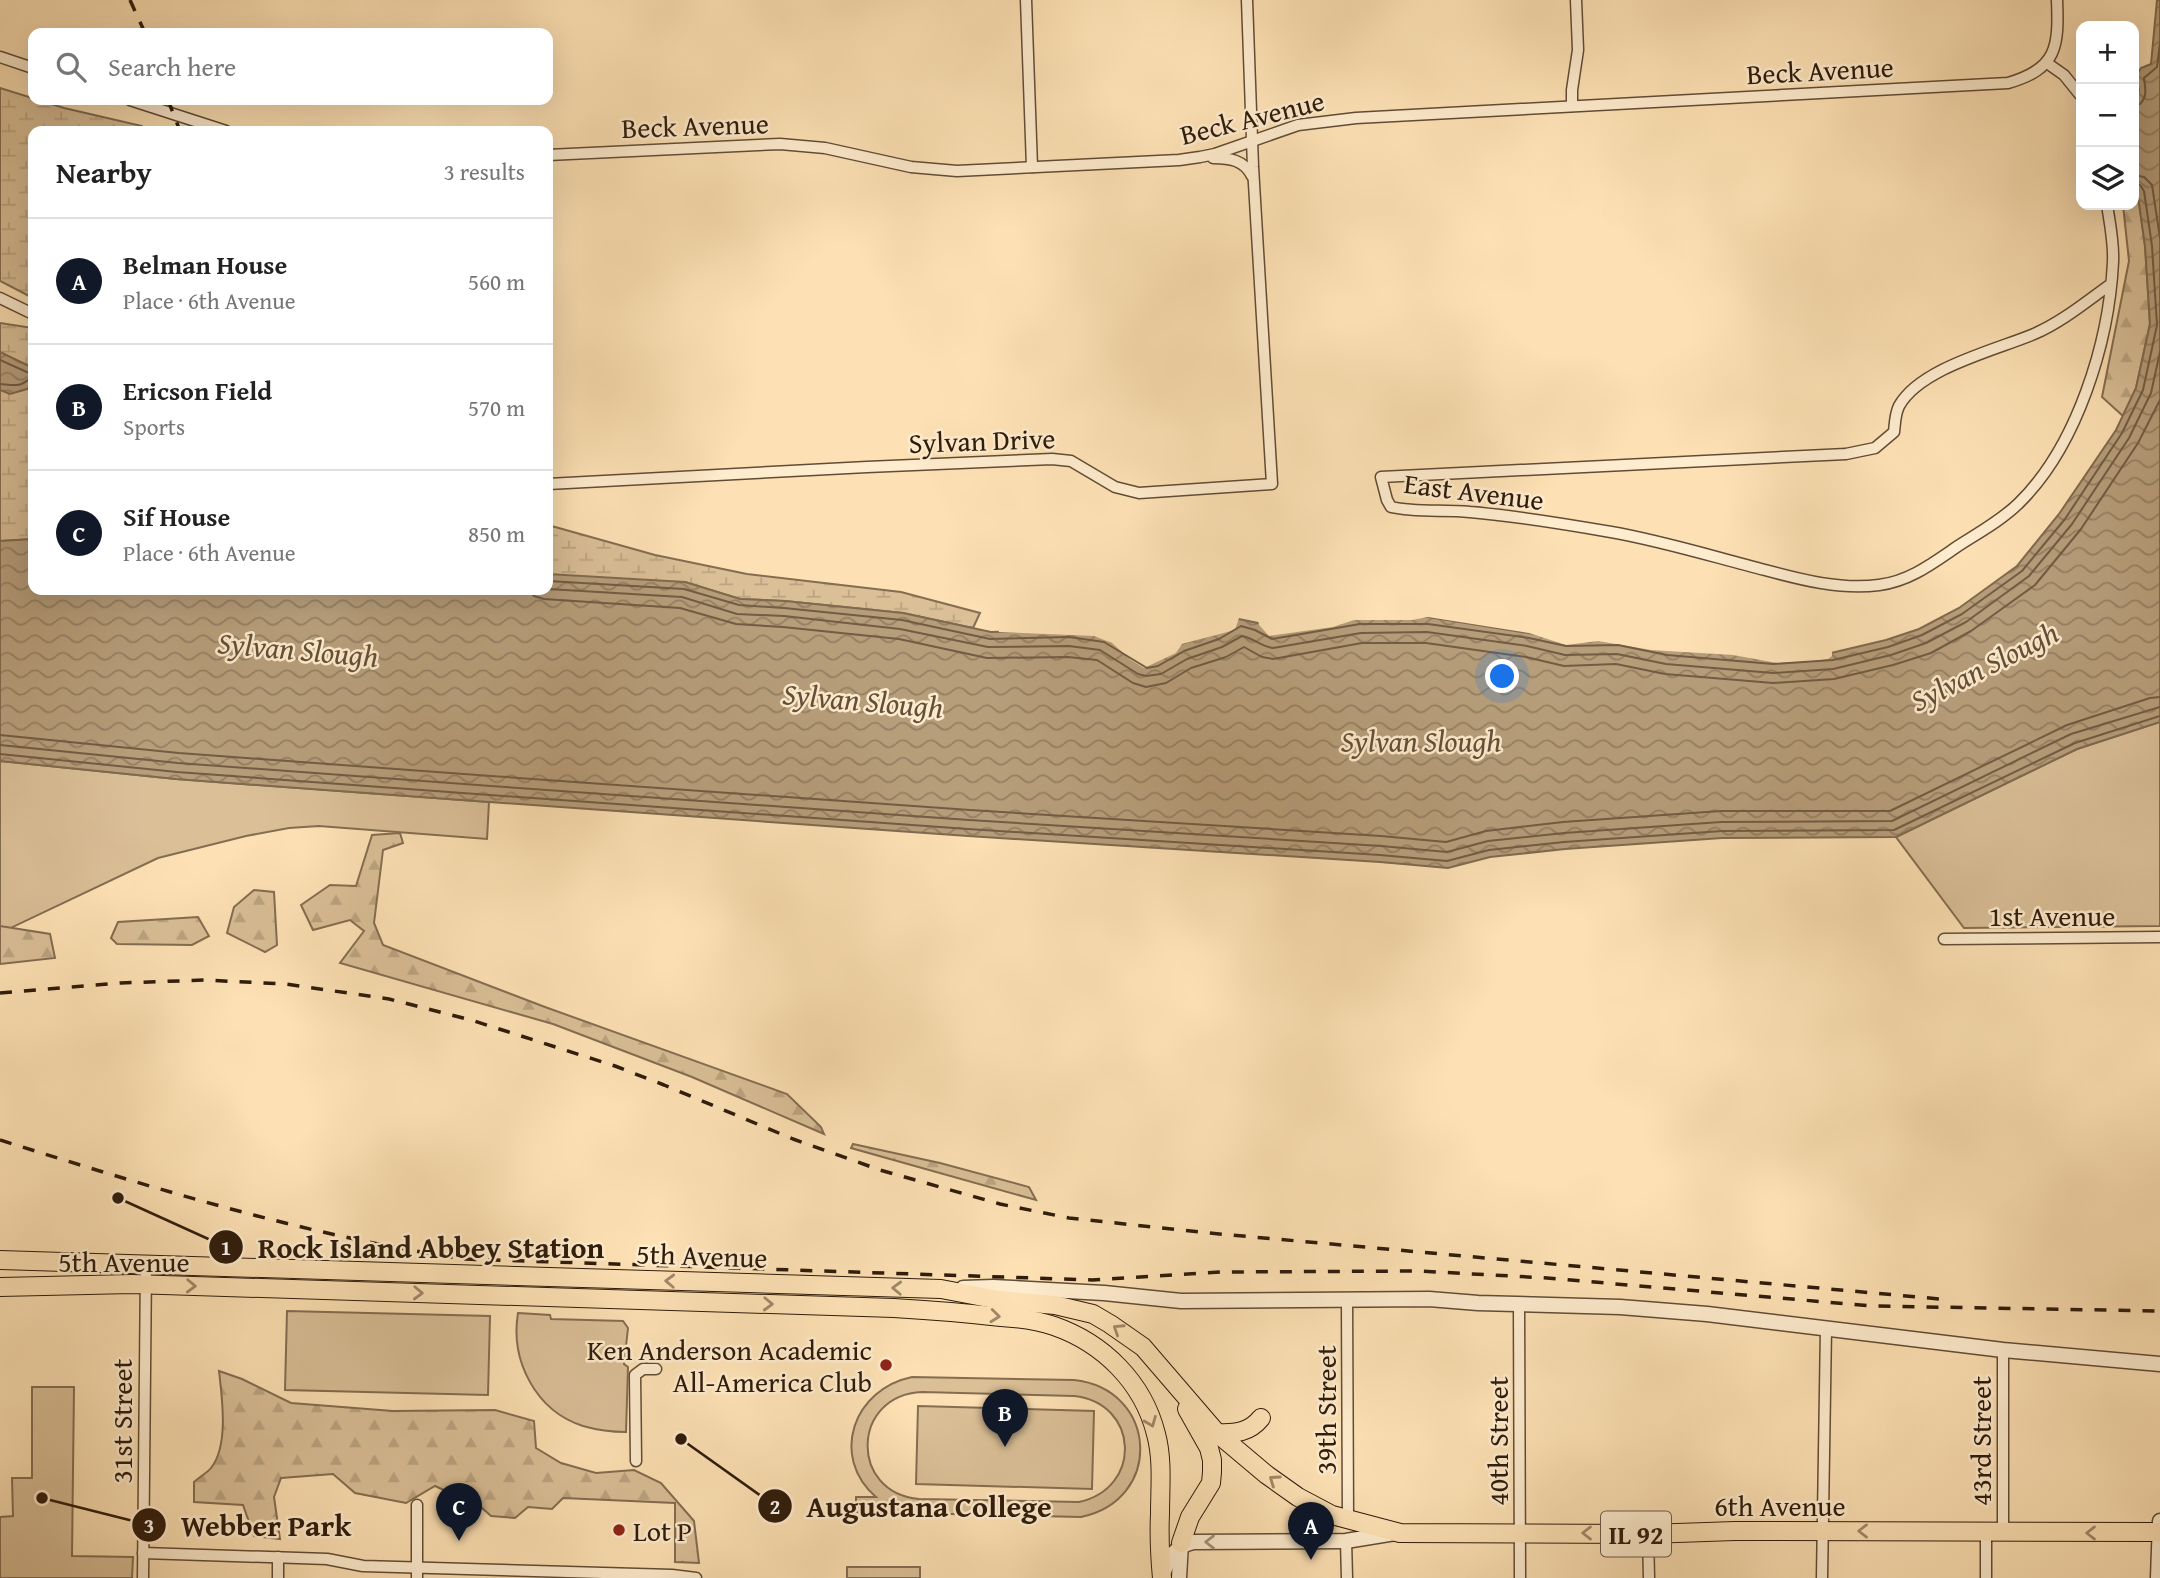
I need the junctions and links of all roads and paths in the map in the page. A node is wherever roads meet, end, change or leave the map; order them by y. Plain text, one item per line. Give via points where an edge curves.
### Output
1 (1026, 0) edge
2 (1247, 0) edge
3 (1576, 0) edge
4 (2057, 0) edge
5 (0, 57) edge
6 (2047, 62) junction
7 (28, 66) edge
8 (2076, 90) edge
9 (145, 105) edge
10 (1572, 106) junction
11 (211, 126) edge
12 (1252, 140) junction
13 (553, 155) edge
14 (1196, 157) junction
15 (1032, 167) junction
16 (1254, 180) junction
17 (2108, 210) edge
18 (2111, 284) junction
19 (0, 298) edge
20 (28, 312) edge
21 (553, 484) edge
22 (2160, 937) edge
23 (1944, 939) dead end
24 (0, 1260) edge
25 (146, 1265) junction
26 (145, 1285) junction
27 (0, 1287) edge
28 (941, 1289) junction
29 (1347, 1299) junction
30 (1519, 1304) junction
31 (1826, 1328) junction
32 (2003, 1350) junction
33 (2160, 1364) edge
34 (656, 1368) dead end
35 (1169, 1375) junction
36 (1261, 1418) dead end
37 (1217, 1433) junction
38 (636, 1461) dead end
39 (417, 1505) dead end
40 (1348, 1520) junction
41 (2160, 1521) edge
42 (1822, 1531) junction
43 (1400, 1532) junction
44 (1994, 1532) junction
45 (2160, 1532) edge
46 (1520, 1534) junction
47 (1648, 1534) junction
48 (1346, 1541) junction
49 (1181, 1545) junction
50 (143, 1553) junction
51 (278, 1557) junction
52 (417, 1573) edge
53 (696, 1577) edge
54 (143, 1578) edge
55 (278, 1578) edge
56 (1162, 1578) edge
57 (1179, 1578) edge
58 (1347, 1578) edge
59 (1520, 1578) edge
60 (1648, 1578) edge
61 (1822, 1578) edge
62 (1986, 1578) edge
63 (2158, 1578) edge

1 - 15 street
2 - 12 street, Sylvan Drive
3 - 10 street via 1578,50
4 - 6 street via 2057,38
5 - 7 street
6 - 8 street
6 - 10 street, Beck Avenue via 2032,75 2008,83
9 - 11 street
10 - 12 street, Beck Avenue via 1319,121
12 - 14 street, Beck Avenue
12 - 16 street, Sylvan Drive
13 - 15 street, Beck Avenue via 780,144 931,169
14 - 15 street, Beck Avenue
14 - 16 street via 1235,160 1248,167
16 - 21 street, Sylvan Drive via 1272,484 1139,493 1115,487 1072,461 1052,459
17 - 18 street, East Avenue via 2113,244
18 - 18 street, East Avenue via 2037,333 1983,352 1913,388 1896,414 1894,432 1875,448 1846,454 1381,477 1387,500 1391,507 1405,510 1472,512 1623,534 1817,582 1859,587 1899,582 1998,520 2039,481 2080,407 2104,330
19 - 20 street
22 - 23 street, 1st Avenue
24 - 25 main road, 5th Avenue / IL 92
25 - 26 street, 31st Street
28 -> 25 main road, 5th Avenue / IL 92
26 - 27 main road, 5th Avenue
26 - 50 street, 31st Street
26 -> 56 main road, 5th Avenue via 823,1306 951,1312 1052,1325 1086,1340 1129,1377 1141,1397 1156,1433
28 - 29 street via 993,1287 1181,1301
35 -> 28 main road, 5th Avenue / IL 92 via 1143,1347 1093,1314
29 - 30 street
29 - 40 street, 39th Street
30 - 31 street via 1652,1309
30 - 46 street, 40th Street
31 - 32 street
31 - 42 street
32 - 33 street
32 - 44 street, 43rd Street
34 - 38 street via 643,1368 635,1376
35 - 37 main road, 6th Avenue / IL 92
35 - 49 main road via 1212,1460 1211,1483 1190,1517
36 - 37 main road via 1255,1427 1244,1431
40 -> 37 main road, 6th Avenue / IL 92 via 1298,1497
39 - 52 street
40 - 43 main road, 6th Avenue / IL 92
41 - 45 street
44 -> 42 main road, 6th Avenue / IL 92
42 - 47 main road, 6th Avenue / IL 92
42 - 61 street
43 - 46 main road, 6th Avenue / IL 92
43 - 48 street, 6th Avenue
45 -> 44 main road, 6th Avenue / IL 92
44 - 62 street, 43rd Street
45 - 63 street
47 -> 46 main road, 6th Avenue / IL 92
46 - 59 street, 40th Street
47 - 60 street
48 -> 49 street, 6th Avenue
48 - 58 street
49 - 56 street
49 - 57 street
50 - 51 street
50 - 54 street, 31st Street
51 - 52 street via 327,1559
51 - 55 street
52 - 53 street

